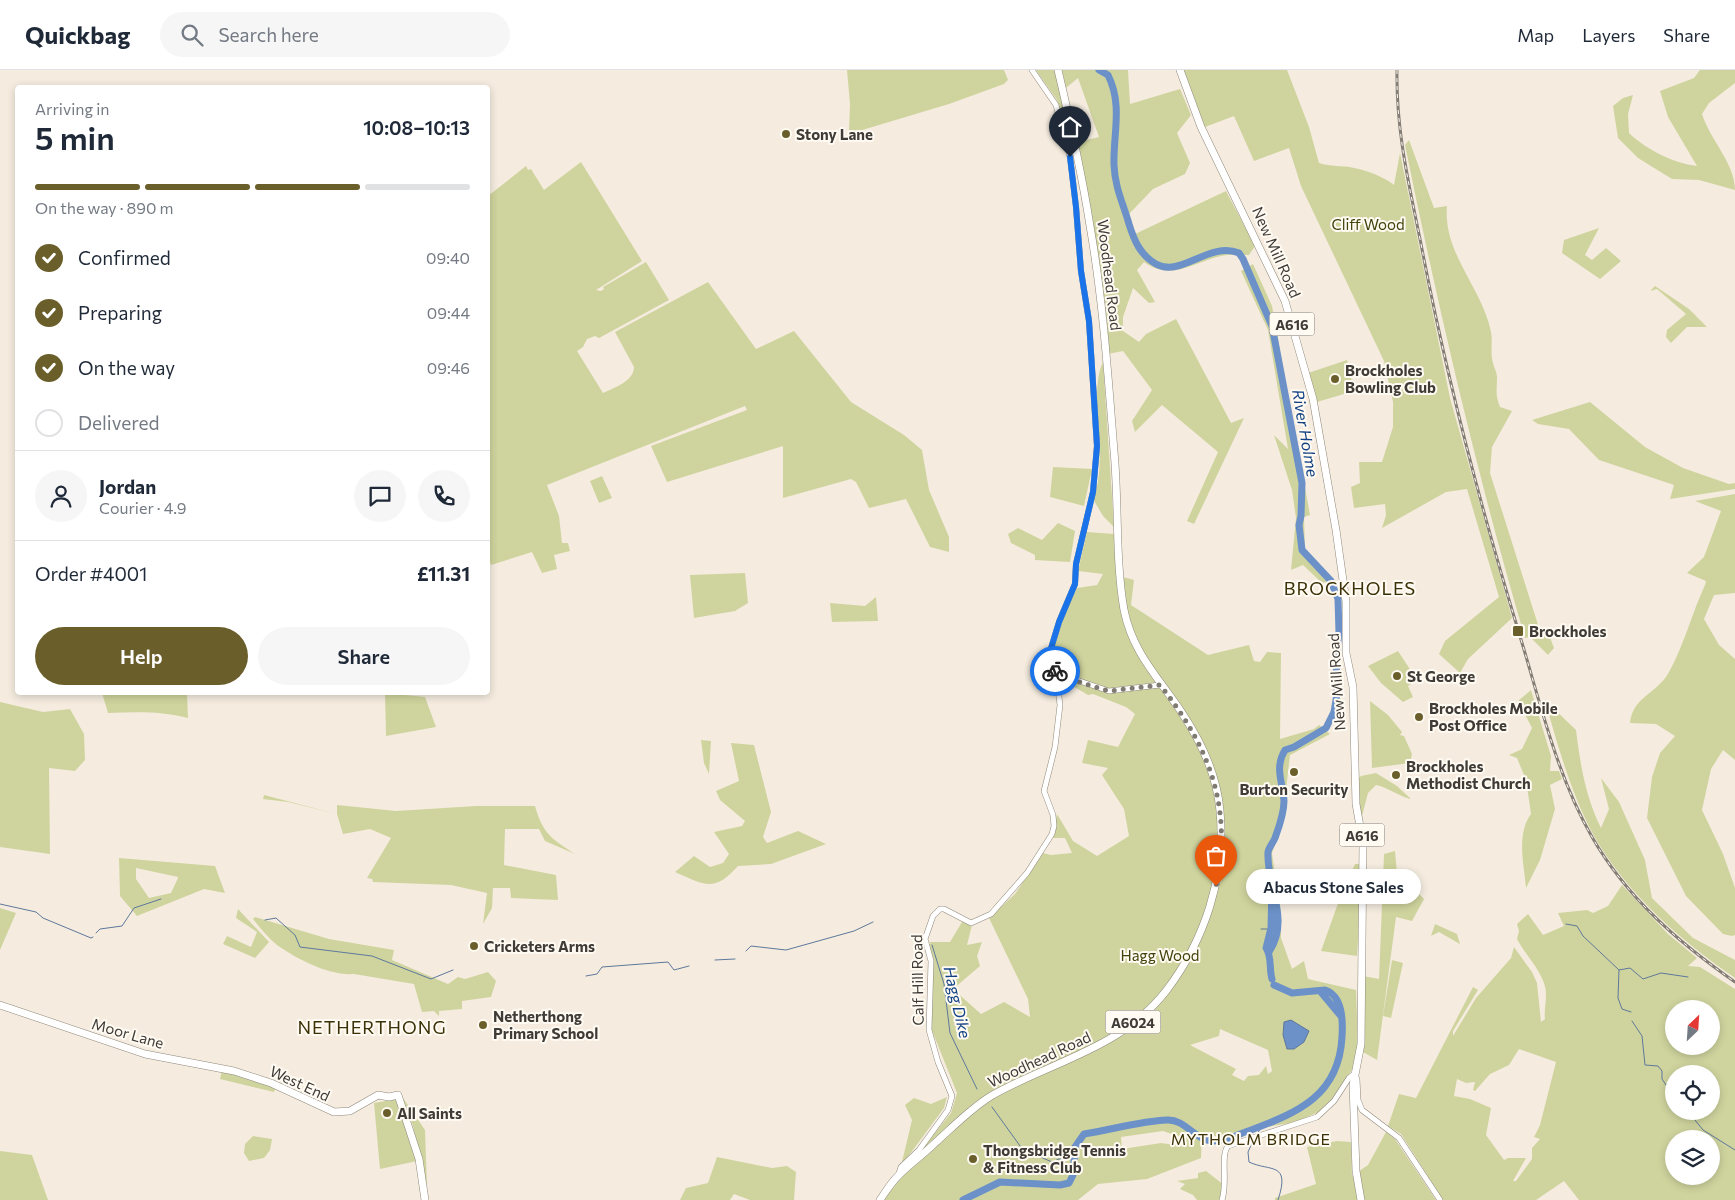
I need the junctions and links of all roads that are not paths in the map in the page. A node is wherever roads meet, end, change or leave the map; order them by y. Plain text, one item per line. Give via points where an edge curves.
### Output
1 (1032, 70) edge
2 (1058, 70) edge
3 (1180, 70) edge
4 (1056, 673) junction
5 (1160, 685) junction
6 (0, 1005) edge
7 (1354, 1074) junction
8 (251, 1076) joint
9 (899, 1174) junction
10 (425, 1200) edge
11 (880, 1200) edge
12 (1222, 1200) edge
13 (1361, 1200) edge
14 (1440, 1200) edge

1 - 4 street via 1056,105 1070,157 1094,368 1097,446 1093,492 1076,564 1075,584 1049,655
2 - 5 main road, Woodhead Road / A6024 via 1090,222 1101,303 1124,610 1131,638
3 - 7 main road, New Mill Road / A616 via 1201,127 1285,302 1313,399 1336,530 1346,602 1346,653 1352,687 1356,804 1363,843 1361,1044
4 - 5 street via 1109,691
4 - 9 street, Calf Hill Road via 1060,721 1044,791 1053,815 1052,834 1027,873 986,918 965,922 944,909 936,912 925,939 931,961 929,1030 952,1096 948,1110 919,1150 901,1167
5 - 9 main road, Woodhead Road / A6024 via 1199,741 1211,768 1220,810 1220,860 1216,886 1201,932 1189,955 1165,992 1125,1028 1094,1049 1022,1080 977,1105
6 - 8 main road, Moor Lane via 145,1054
7 - 12 street via 1323,1113 1258,1138 1232,1144 1226,1150 1224,1160 1226,1182
7 - 13 main road, New Mill Road / A616 via 1356,1171
7 - 14 street via 1362,1110 1394,1133
8 - 10 main road, West End via 271,1082 324,1110 338,1113 378,1095 398,1095 419,1159
9 - 11 main road, A6024

